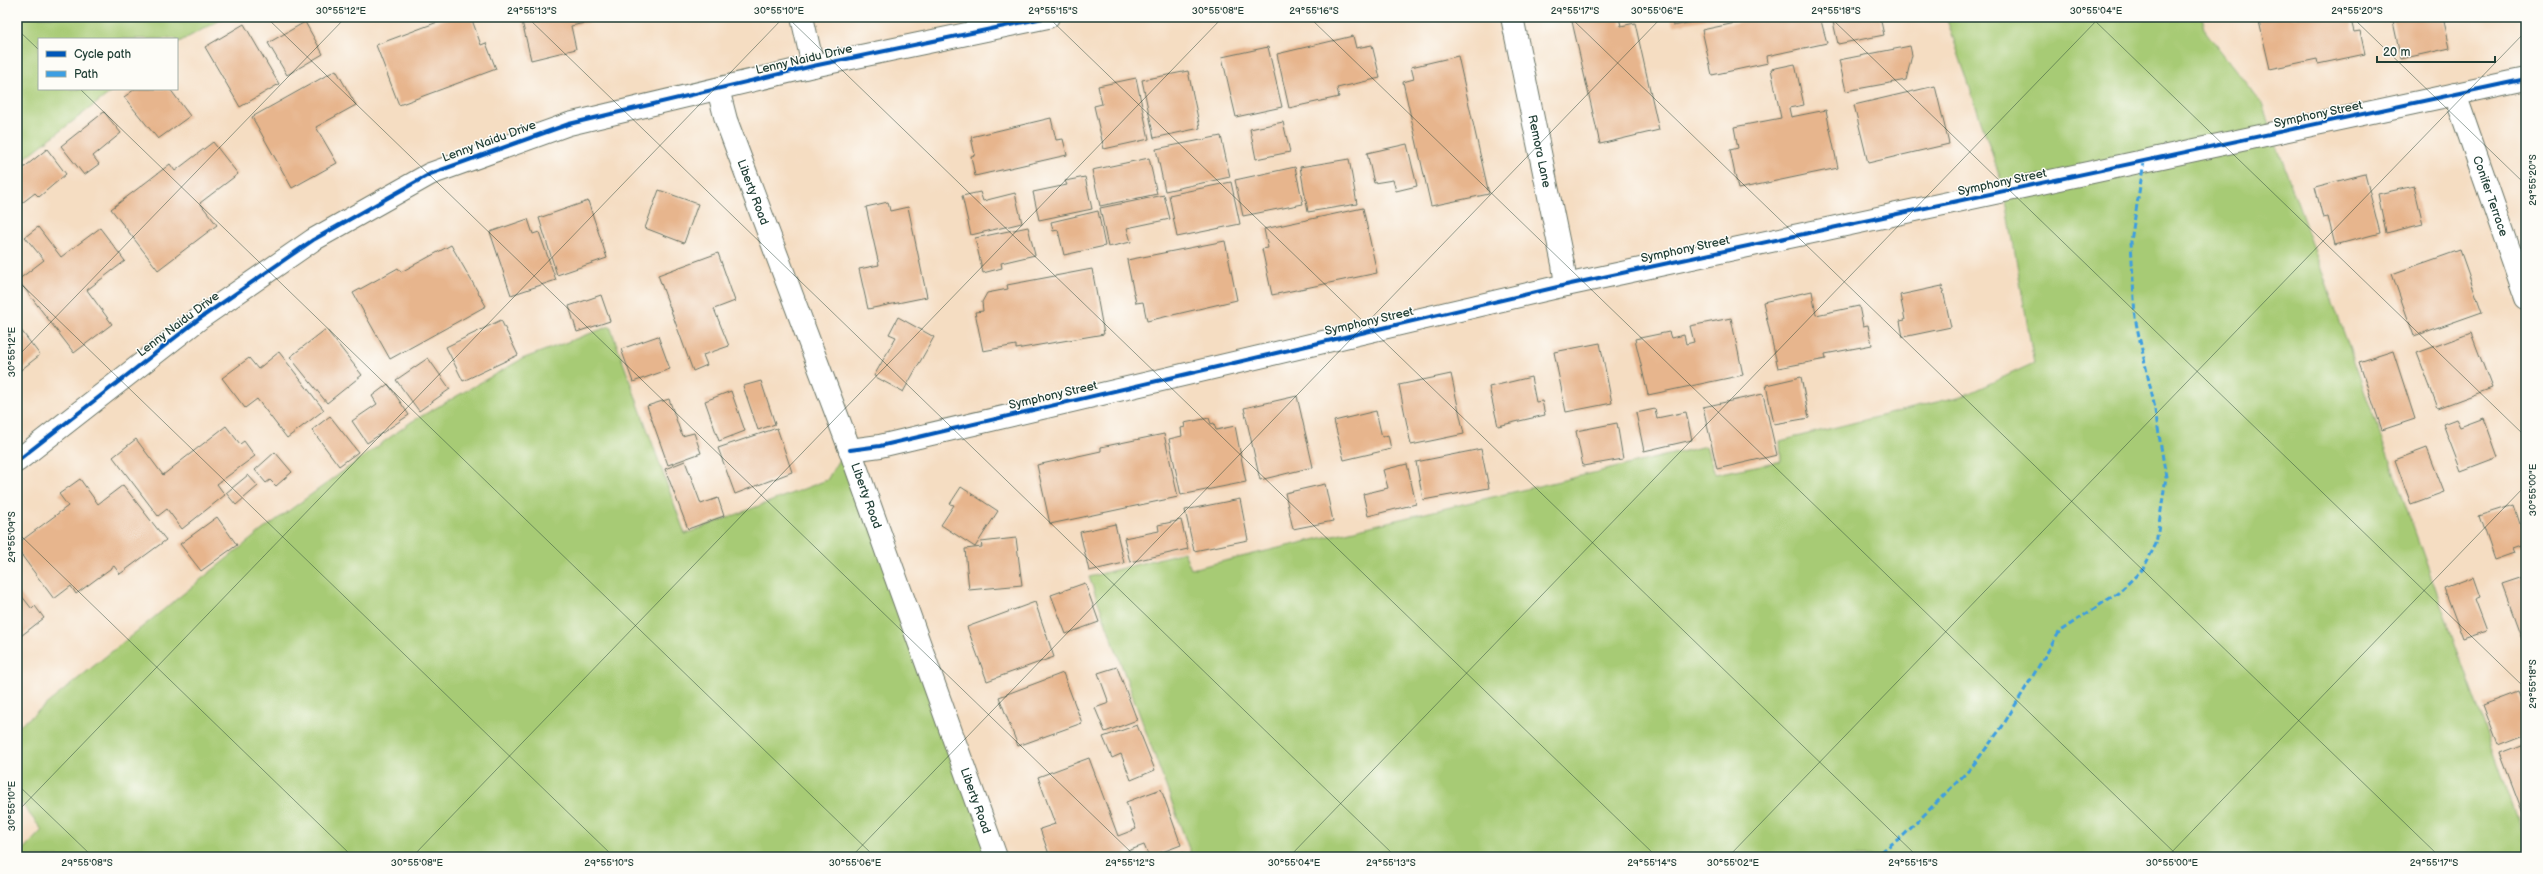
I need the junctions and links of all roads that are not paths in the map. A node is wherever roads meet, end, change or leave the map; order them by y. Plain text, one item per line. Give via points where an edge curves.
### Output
1 (802, 17) edge
2 (1048, 17) edge
3 (1512, 17) edge
4 (813, 66) junction
5 (2526, 79) edge
6 (718, 89) junction
7 (2455, 94) junction
8 (1566, 285) junction
9 (2526, 298) edge
10 (850, 450) junction
11 (17, 461) edge
12 (996, 857) edge

1 - 4 street
2 - 4 street, Lenny Naidu Drive
3 - 8 street, Remora Lane
4 - 6 street, Lenny Naidu Drive
5 - 7 street, Symphony Street
6 - 10 street, Liberty Road via 726,120
6 - 11 street, Lenny Naidu Drive via 569,124 466,160 402,188 313,240 199,319
7 - 8 street, Symphony Street
7 - 9 street, Conifer Terrace
8 - 10 street, Symphony Street via 880,446
10 - 12 street, Liberty Road

